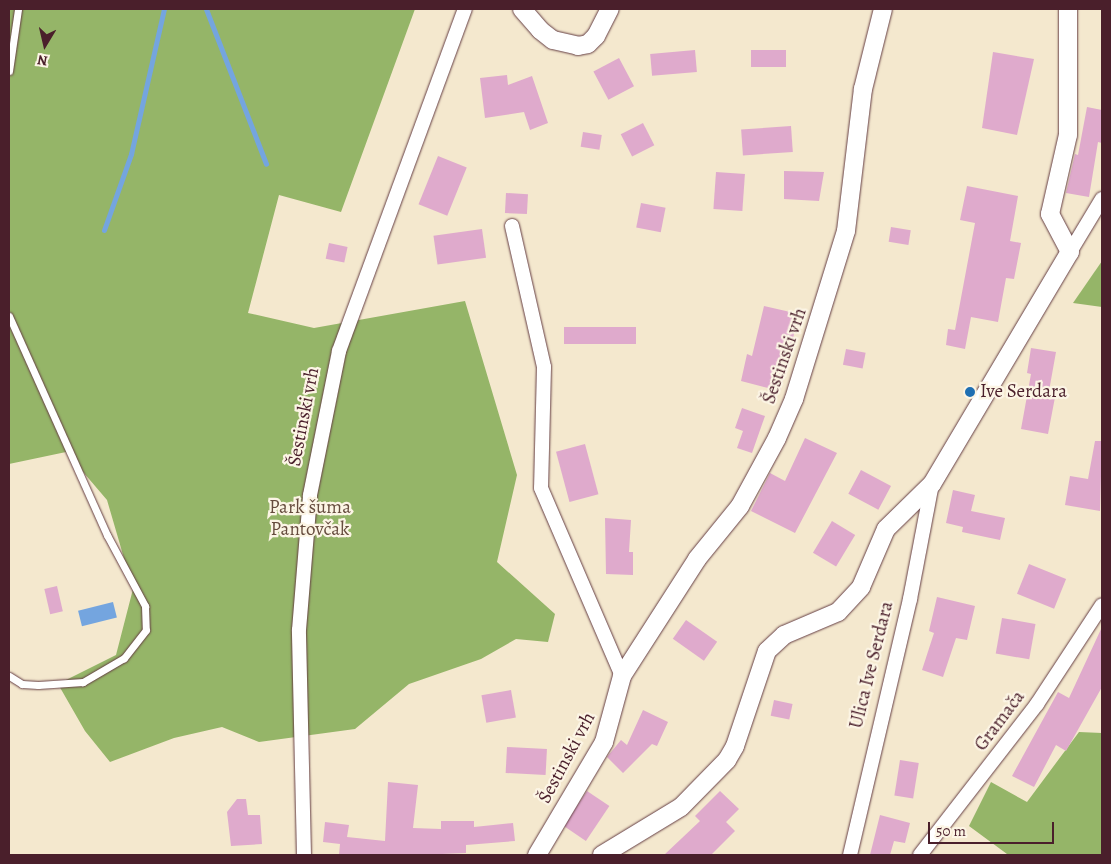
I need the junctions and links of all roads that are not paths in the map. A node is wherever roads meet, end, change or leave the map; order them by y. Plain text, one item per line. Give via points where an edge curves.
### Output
1 (18, 9) edge
2 (465, 9) edge
3 (522, 9) edge
4 (610, 9) edge
5 (883, 9) edge
6 (1068, 9) edge
7 (9, 72) edge
8 (1102, 199) edge
9 (512, 226) dead end
10 (1070, 252) junction
11 (9, 316) edge
12 (932, 484) junction
13 (1102, 605) edge
14 (9, 676) edge
15 (622, 676) junction
16 (304, 855) edge
17 (537, 855) edge
18 (602, 855) edge
19 (850, 855) edge
20 (920, 855) edge

1 - 7 lane
2 - 16 street, Šestinski vrh via 339,351 310,495 300,630
3 - 4 street via 553,40 578,46 588,44 596,36
5 - 15 street, Šestinski vrh via 862,89 846,231 794,399 740,506 697,560
6 - 10 street via 1068,135 1050,214
8 - 10 street, Ulica Ive Serdara
9 - 15 street via 544,367 541,488
10 - 12 street, Ulica Ive Serdara
11 - 14 lane via 107,535 146,606 146,630 124,658 83,682 22,684
12 - 18 street, Ulica Ive Serdara via 886,529 861,587 848,603 838,612 784,635 768,651 735,746 719,771 681,807
12 - 19 street, Ulica Ive Serdara via 910,600
13 - 20 street, Gramača via 1037,704
15 - 17 street, Šestinski vrh via 604,742

